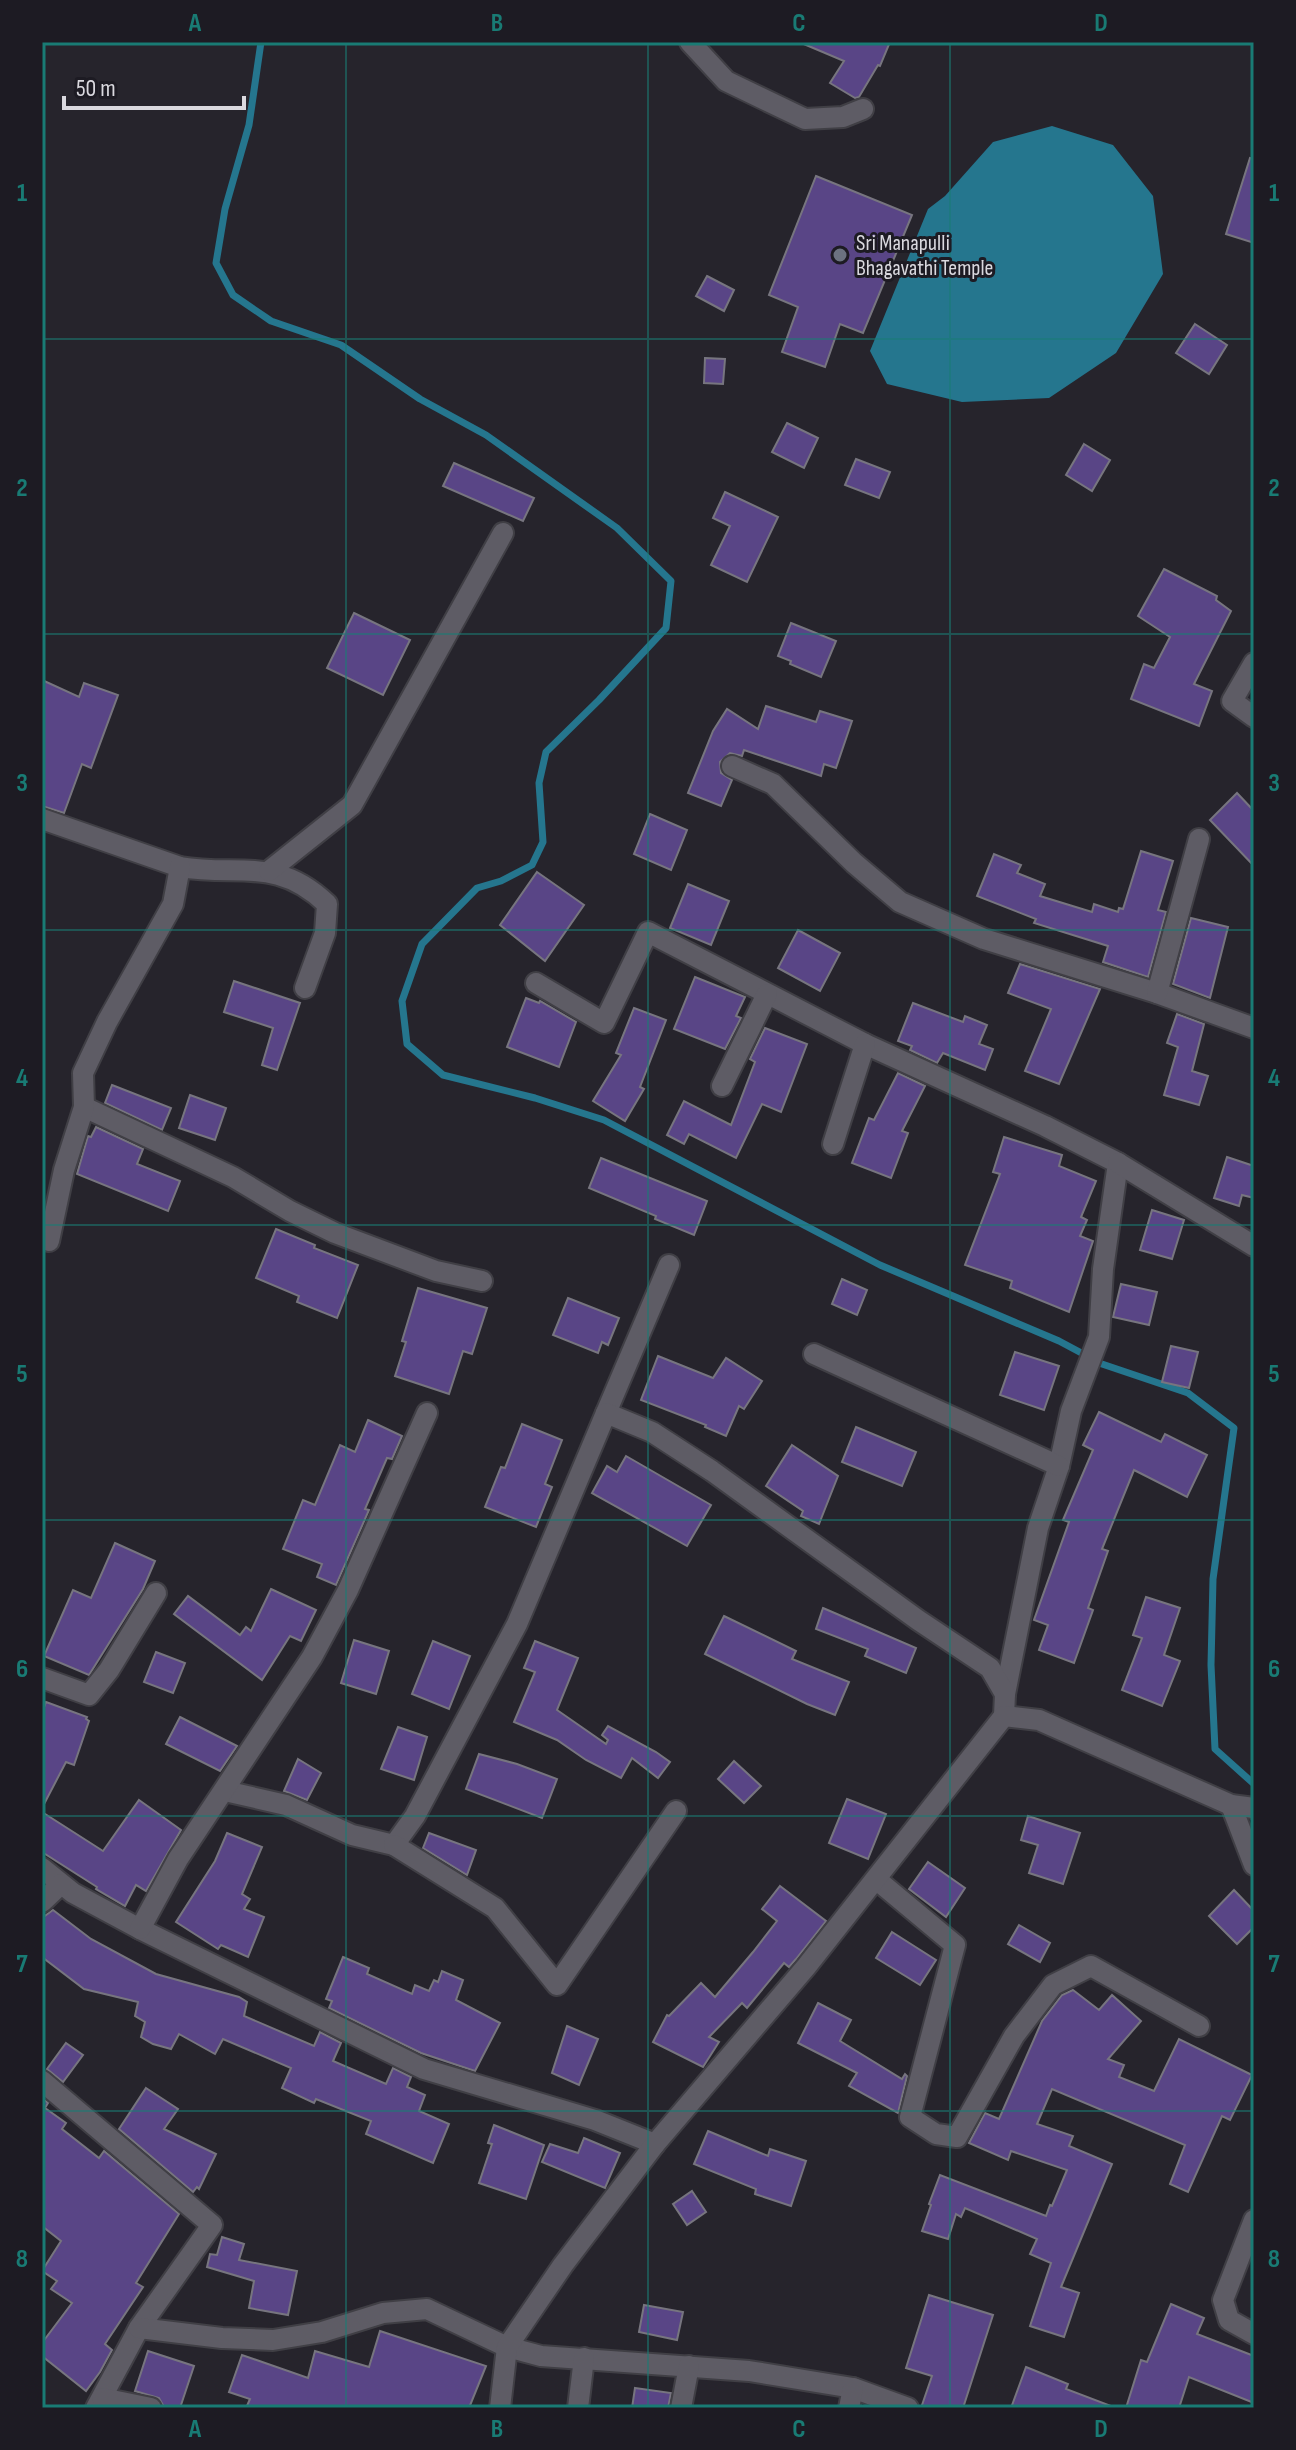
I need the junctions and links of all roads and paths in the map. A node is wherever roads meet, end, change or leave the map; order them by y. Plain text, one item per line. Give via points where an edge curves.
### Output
1 (690, 42) edge
2 (863, 109) dead end
3 (503, 533) dead end
4 (1254, 663) edge
5 (1254, 717) edge
6 (732, 766) dead end
7 (42, 819) edge
8 (1199, 839) dead end
9 (180, 867) junction
10 (269, 871) junction
11 (536, 983) dead end
12 (305, 988) dead end
13 (1157, 993) junction
14 (767, 994) junction
15 (1254, 1028) edge
16 (865, 1044) junction
17 (722, 1086) dead end
18 (84, 1107) junction
19 (833, 1144) dead end
20 (1118, 1163) junction
21 (49, 1241) dead end
22 (1254, 1246) edge
23 (669, 1265) dead end
24 (482, 1281) dead end
25 (814, 1354) dead end
26 (427, 1413) dead end
27 (606, 1413) junction
28 (1059, 1466) junction
29 (156, 1593) dead end
30 (42, 1678) edge
31 (1005, 1694) junction
32 (1004, 1716) junction
33 (225, 1791) junction
34 (1231, 1805) junction
35 (1254, 1808) edge
36 (676, 1811) dead end
37 (394, 1845) junction
38 (1254, 1865) edge
39 (42, 1868) edge
40 (877, 1880) junction
41 (61, 1884) junction
42 (42, 1902) edge
43 (140, 1929) junction
44 (1199, 2026) dead end
45 (42, 2081) edge
46 (655, 2144) junction
47 (1254, 2220) edge
48 (139, 2328) junction
49 (1254, 2334) edge
50 (507, 2347) junction
51 (584, 2358) junction
52 (689, 2366) junction
53 (851, 2398) edge
54 (99, 2403) edge
55 (151, 2408) edge
56 (500, 2408) edge
57 (578, 2408) edge
58 (681, 2408) edge
59 (908, 2408) edge

1 - 2 street via 726,81 805,119 843,117
3 - 10 street via 352,805
4 - 5 street via 1232,701
6 - 13 street via 773,784 900,902 984,939
7 - 9 street
8 - 13 street
9 - 10 street
9 - 18 street via 173,904 83,1073
10 - 12 street via 312,889 327,904 325,933
11 - 14 street via 604,1023 648,932
13 - 15 street
14 - 16 street
14 - 17 street
16 - 19 street
16 - 20 street
18 - 21 street
18 - 24 street via 233,1177 335,1233 436,1271
20 - 22 street
20 - 28 street via 1099,1337 1071,1411
23 - 27 street
25 - 28 street
26 - 33 street via 334,1617
27 - 31 street via 652,1432 757,1501 990,1668
27 - 37 street via 517,1624 415,1816
28 - 31 street via 1038,1528
29 - 30 street via 89,1695
31 - 32 street
32 - 34 street via 1039,1720
32 - 40 street
33 - 37 street via 286,1805 352,1835
33 - 43 street via 178,1859
34 - 35 street
34 - 38 street
36 - 37 street via 557,1985 495,1908
39 - 41 street
40 - 44 street via 955,1945 910,2117 936,2134 957,2137 1014,2036 1053,1985 1091,1966
40 - 46 street
41 - 42 street
41 - 43 street
43 - 46 street via 424,2069 595,2120
45 - 48 street via 212,2225
46 - 50 street
47 - 49 street via 1223,2300 1229,2320
48 - 50 street via 273,2340 383,2313 427,2309
48 - 54 street
50 - 51 street via 541,2356
50 - 56 street
51 - 52 street
51 - 57 street
52 - 53 street via 749,2371
52 - 58 street
53 - 59 street
54 - 55 street

